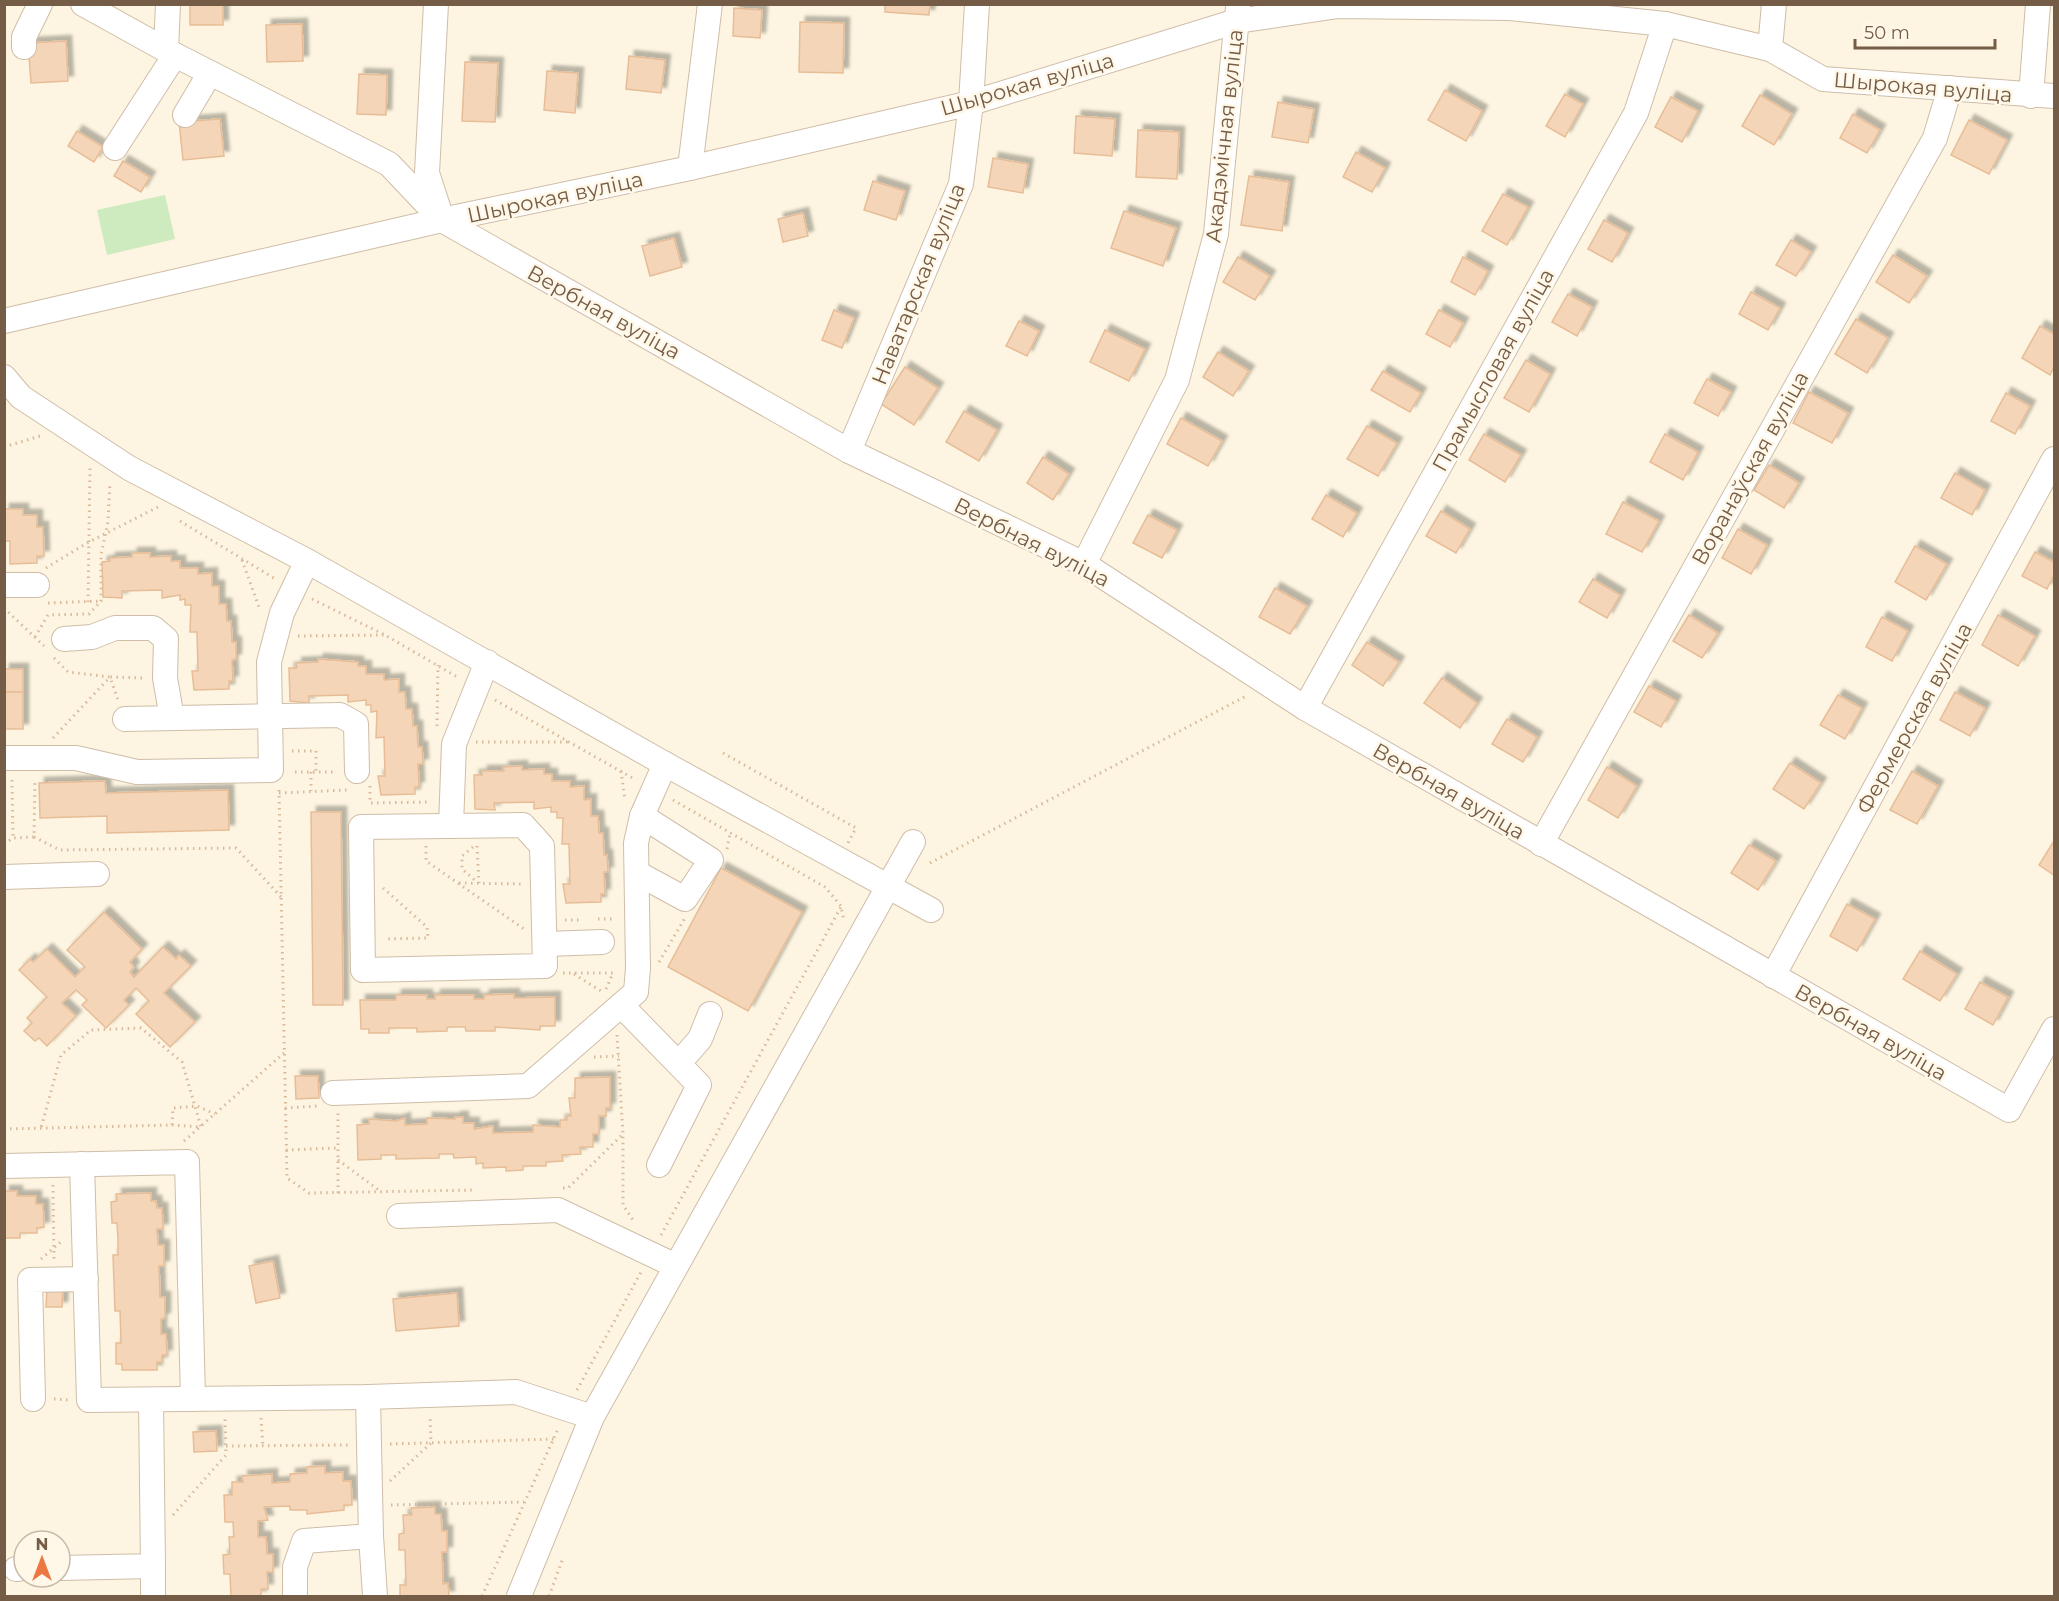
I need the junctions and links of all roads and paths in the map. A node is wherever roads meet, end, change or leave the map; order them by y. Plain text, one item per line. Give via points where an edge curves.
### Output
1 (39, 4) edge
2 (83, 4) edge
3 (168, 4) edge
4 (436, 4) edge
5 (710, 4) edge
6 (977, 4) edge
7 (1774, 4) edge
8 (2038, 4) edge
9 (1510, 6) edge
10 (1238, 13) edge
11 (1665, 24) junction
12 (24, 47) dead end
13 (1770, 49) junction
14 (170, 52) junction
15 (210, 73) junction
16 (1950, 88) junction
17 (2031, 96) junction
18 (2055, 96) edge
19 (971, 103) junction
20 (185, 115) dead end
21 (116, 148) dead end
22 (690, 168) junction
23 (442, 220) junction
24 (4, 321) edge
25 (4, 377) edge
26 (31, 429) dead end
27 (40, 436) junction
28 (50, 441) dead end
29 (4, 447) edge
30 (849, 451) junction
31 (2055, 459) edge
32 (97, 468) dead end
33 (120, 483) dead end
34 (148, 501) dead end
35 (158, 507) junction
36 (167, 513) dead end
37 (176, 518) dead end
38 (103, 534) junction
39 (87, 543) junction
40 (307, 561) junction
41 (1084, 564) junction
42 (39, 579) joint
43 (4, 585) edge
44 (292, 589) junction
45 (4, 608) edge
46 (64, 639) dead end
47 (487, 662) junction
48 (110, 677) junction
49 (165, 678) junction
50 (1268, 684) junction
51 (475, 689) junction
52 (1305, 708) junction
53 (270, 716) junction
54 (172, 718) junction
55 (125, 719) joint
56 (474, 742) dead end
57 (569, 742) junction
58 (288, 751) dead end
59 (723, 753) dead end
60 (17, 758) edge
61 (665, 764) junction
62 (296, 772) dead end
63 (311, 772) junction
64 (316, 772) junction
65 (357, 781) junction
66 (279, 782) dead end
67 (653, 789) junction
68 (279, 792) junction
69 (311, 792) junction
70 (642, 816) junction
71 (426, 826) junction
72 (451, 826) junction
73 (477, 835) junction
74 (34, 837) junction
75 (13, 838) junction
76 (913, 842) dead end
77 (4, 844) edge
78 (1541, 844) junction
79 (839, 860) junction
80 (930, 863) dead end
81 (637, 873) junction
82 (98, 874) dead end
83 (4, 877) edge
84 (362, 882) junction
85 (457, 883) junction
86 (479, 883) junction
87 (544, 884) junction
88 (887, 886) junction
89 (825, 887) junction
90 (282, 898) junction
91 (931, 910) dead end
92 (638, 918) junction
93 (555, 920) dead end
94 (587, 920) dead end
95 (600, 931) joint
96 (860, 936) junction
97 (546, 944) junction
98 (380, 970) junction
99 (573, 973) dead end
100 (1773, 976) junction
101 (613, 999) junction
102 (710, 1014) dead end
103 (2055, 1029) edge
104 (284, 1053) junction
105 (679, 1064) junction
106 (337, 1097) junction
107 (197, 1106) junction
108 (285, 1108) junction
109 (215, 1114) junction
110 (172, 1125) junction
111 (201, 1127) junction
112 (41, 1128) junction
113 (4, 1129) edge
114 (623, 1134) dead end
115 (338, 1148) junction
116 (286, 1150) junction
117 (338, 1160) junction
118 (160, 1162) junction
119 (82, 1164) junction
120 (52, 1165) junction
121 (659, 1165) dead end
122 (4, 1166) edge
123 (557, 1188) dead end
124 (486, 1190) dead end
125 (338, 1192) junction
126 (381, 1192) junction
127 (399, 1216) dead end
128 (84, 1222) junction
129 (54, 1248) junction
130 (676, 1266) junction
131 (54, 1268) dead end
132 (86, 1279) junction
133 (30, 1280) junction
134 (429, 1395) junction
135 (368, 1397) junction
136 (33, 1399) dead end
137 (193, 1399) junction
138 (224, 1399) junction
139 (260, 1399) junction
140 (151, 1400) junction
141 (592, 1418) junction
142 (263, 1447) dead end
143 (524, 1502) dead end
144 (370, 1503) junction
145 (371, 1536) junction
146 (152, 1539) junction
147 (562, 1558) dead end
148 (153, 1566) junction
149 (72, 1568) edge
150 (153, 1596) edge
151 (295, 1596) edge
152 (375, 1596) edge
153 (519, 1596) edge
154 (549, 1596) edge

1 - 12 street via 24,37
2 - 14 street, Вербная вуліца
3 - 14 street
4 - 23 street via 426,173
5 - 22 street
6 - 19 street, Наватарская вуліца
7 - 13 street
8 - 17 street
9 - 10 street, Шырокая вуліца via 1338,6
9 - 11 street, Шырокая вуліца
10 - 19 street, Шырокая вуліца
10 - 41 street, Акадэмічная вуліца via 1216,234 1177,380
11 - 13 street, Шырокая вуліца
11 - 52 street, Прамысловая вуліца via 1636,113
13 - 16 street, Шырокая вуліца via 1823,79
14 - 15 street, Вербная вуліца
14 - 21 street
15 - 20 street
15 - 23 street, Вербная вуліца via 389,164
16 - 17 street, Шырокая вуліца
16 - 78 street, Воранаўская вуліца via 1935,138
17 - 18 street, Шырокая вуліца
19 - 22 street, Шырокая вуліца
19 - 30 street, Наватарская вуліца via 961,184
22 - 23 street, Шырокая вуліца
23 - 24 street, Шырокая вуліца
23 - 30 street, Вербная вуліца
25 - 40 street via 21,397 129,468
26 - 27 path
27 - 28 path
27 - 29 path
30 - 41 street, Вербная вуліца
31 - 100 street, Фермерская вуліца
32 - 39 path via 90,464
33 - 38 path via 110,477 108,522
34 - 35 path
35 - 36 path
35 - 38 path
37 - 44 path
38 - 39 path
38 - 39 path via 101,601 88,602
39 - 42 path
40 - 44 street
40 - 47 street
41 - 50 street, Вербная вуліца
42 - 43 street
44 - 51 path via 385,635
44 - 53 street via 269,662
45 - 48 path via 68,672
46 - 49 street via 92,637 116,628 153,628 166,639
47 - 51 street
47 - 61 street
48 - 49 path
48 - 55 path
48 - 60 path
49 - 54 street
50 - 52 street, Вербная вуліца
50 - 80 path
51 - 57 path
51 - 72 street via 454,744
52 - 78 street, Вербная вуліца
53 - 54 street
53 - 60 street via 271,770 137,772 76,758
53 - 65 street via 340,715 356,724
54 - 55 street
56 - 57 path
57 - 67 path
58 - 64 path via 316,751
59 - 79 path via 856,828
60 - 74 path
60 - 75 path
61 - 67 street
61 - 79 street
62 - 63 path
63 - 64 path
63 - 69 path
64 - 65 path
65 - 69 path
66 - 68 path
67 - 70 street
67 - 89 path
68 - 69 path
68 - 90 path
70 - 81 street via 636,843
70 - 81 street via 711,860 685,899
71 - 72 street
71 - 84 street via 361,827
71 - 85 path via 426,861
72 - 73 street
73 - 86 path
73 - 86 path via 462,856 462,869
73 - 87 street via 523,825 542,846
74 - 75 path
74 - 90 path via 60,850 236,848
75 - 77 path
76 - 88 street
78 - 100 street, Вербная вуліца
79 - 88 street
79 - 89 path
81 - 92 street
82 - 83 street
84 - 98 street via 363,970
84 - 98 path via 377,884 427,927 428,938 380,939
85 - 86 path
85 - 97 path
86 - 87 path
87 - 97 street
88 - 91 street
88 - 96 street
89 - 96 path via 842,906 845,926
90 - 104 path
92 - 95 path
92 - 101 street via 636,992
93 - 94 path
95 - 97 street
96 - 130 street
97 - 98 street via 545,966
99 - 101 path
100 - 103 street, Вербная вуліца via 2009,1110
101 - 105 street
101 - 106 street via 528,1086
102 - 105 street via 700,1039
104 - 108 path
104 - 109 path
105 - 121 street via 699,1085
106 - 108 path
106 - 115 path
107 - 109 path
107 - 110 path via 173,1108
107 - 111 path
107 - 112 path via 182,1062 141,1028 91,1030 61,1055
108 - 116 path
109 - 111 path
110 - 111 path
110 - 112 path
111 - 118 path
112 - 113 path
114 - 123 path via 568,1188
115 - 116 path
115 - 117 path
116 - 125 path via 287,1178 309,1193
117 - 125 path
117 - 126 path
118 - 119 street
118 - 137 street via 188,1162
119 - 120 street
119 - 128 street
120 - 122 street
120 - 129 path
124 - 126 path
125 - 126 path
127 - 130 street via 558,1210
128 - 129 path
128 - 132 street
129 - 131 path
129 - 133 path via 30,1268
130 - 141 street
132 - 133 street
132 - 140 street via 89,1400
133 - 136 street
134 - 135 street
134 - 141 street via 516,1392
134 - 144 path via 431,1443
135 - 139 street
135 - 144 street
137 - 138 street
137 - 140 street
138 - 139 street
138 - 146 path via 226,1455
139 - 142 path
140 - 146 street
141 - 153 street
143 - 144 path
144 - 145 street
145 - 151 street via 304,1541 294,1567
145 - 152 street
146 - 148 street
147 - 154 path
148 - 149 street
148 - 150 street

